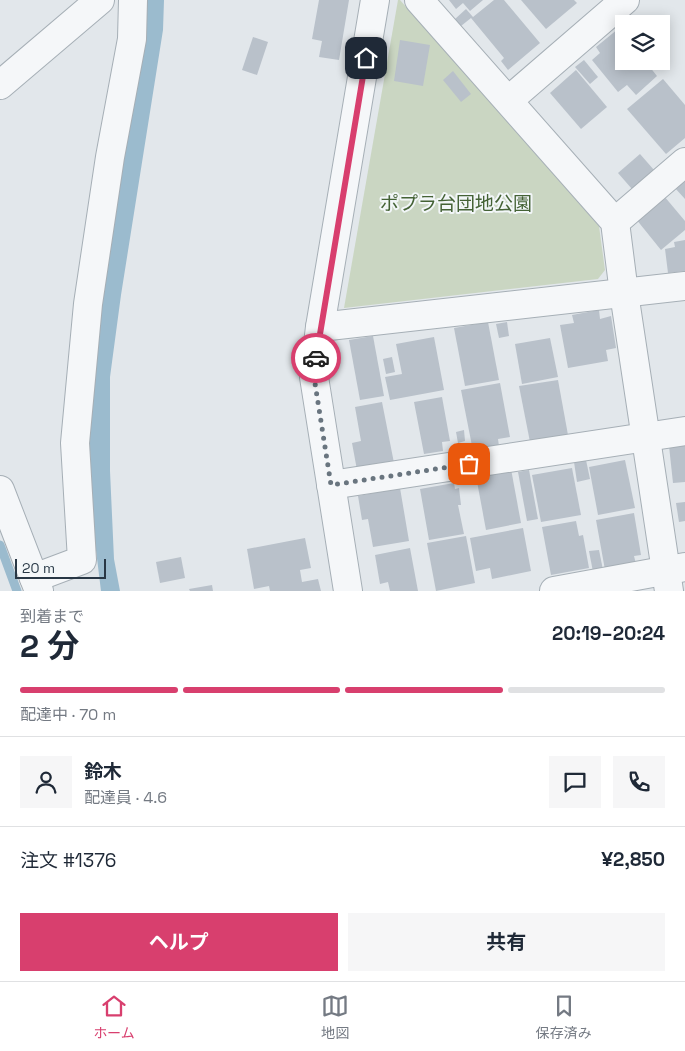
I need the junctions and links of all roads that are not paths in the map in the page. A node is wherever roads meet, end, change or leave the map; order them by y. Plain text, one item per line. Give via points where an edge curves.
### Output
1 (100, 0) edge
2 (133, 0) edge
3 (376, 0) edge
4 (419, 0) edge
5 (609, 5) edge
6 (0, 85) edge
7 (509, 100) junction
8 (685, 162) edge
9 (615, 222) junction
10 (685, 286) edge
11 (624, 293) junction
12 (320, 327) junction
13 (685, 431) edge
14 (646, 437) junction
15 (331, 485) junction
16 (0, 490) edge
17 (673, 576) edge
18 (36, 584) edge
19 (348, 591) edge
20 (554, 591) edge

1 - 6 street
2 - 18 street via 132,39 88,304 75,443 82,560
3 - 12 street
4 - 7 street
5 - 7 street
7 - 9 street
8 - 9 street
9 - 11 street
10 - 11 street
11 - 12 street
11 - 14 street
12 - 15 street via 314,377
13 - 14 street
14 - 15 street
14 - 17 street
15 - 19 street
16 - 18 street
17 - 20 street

